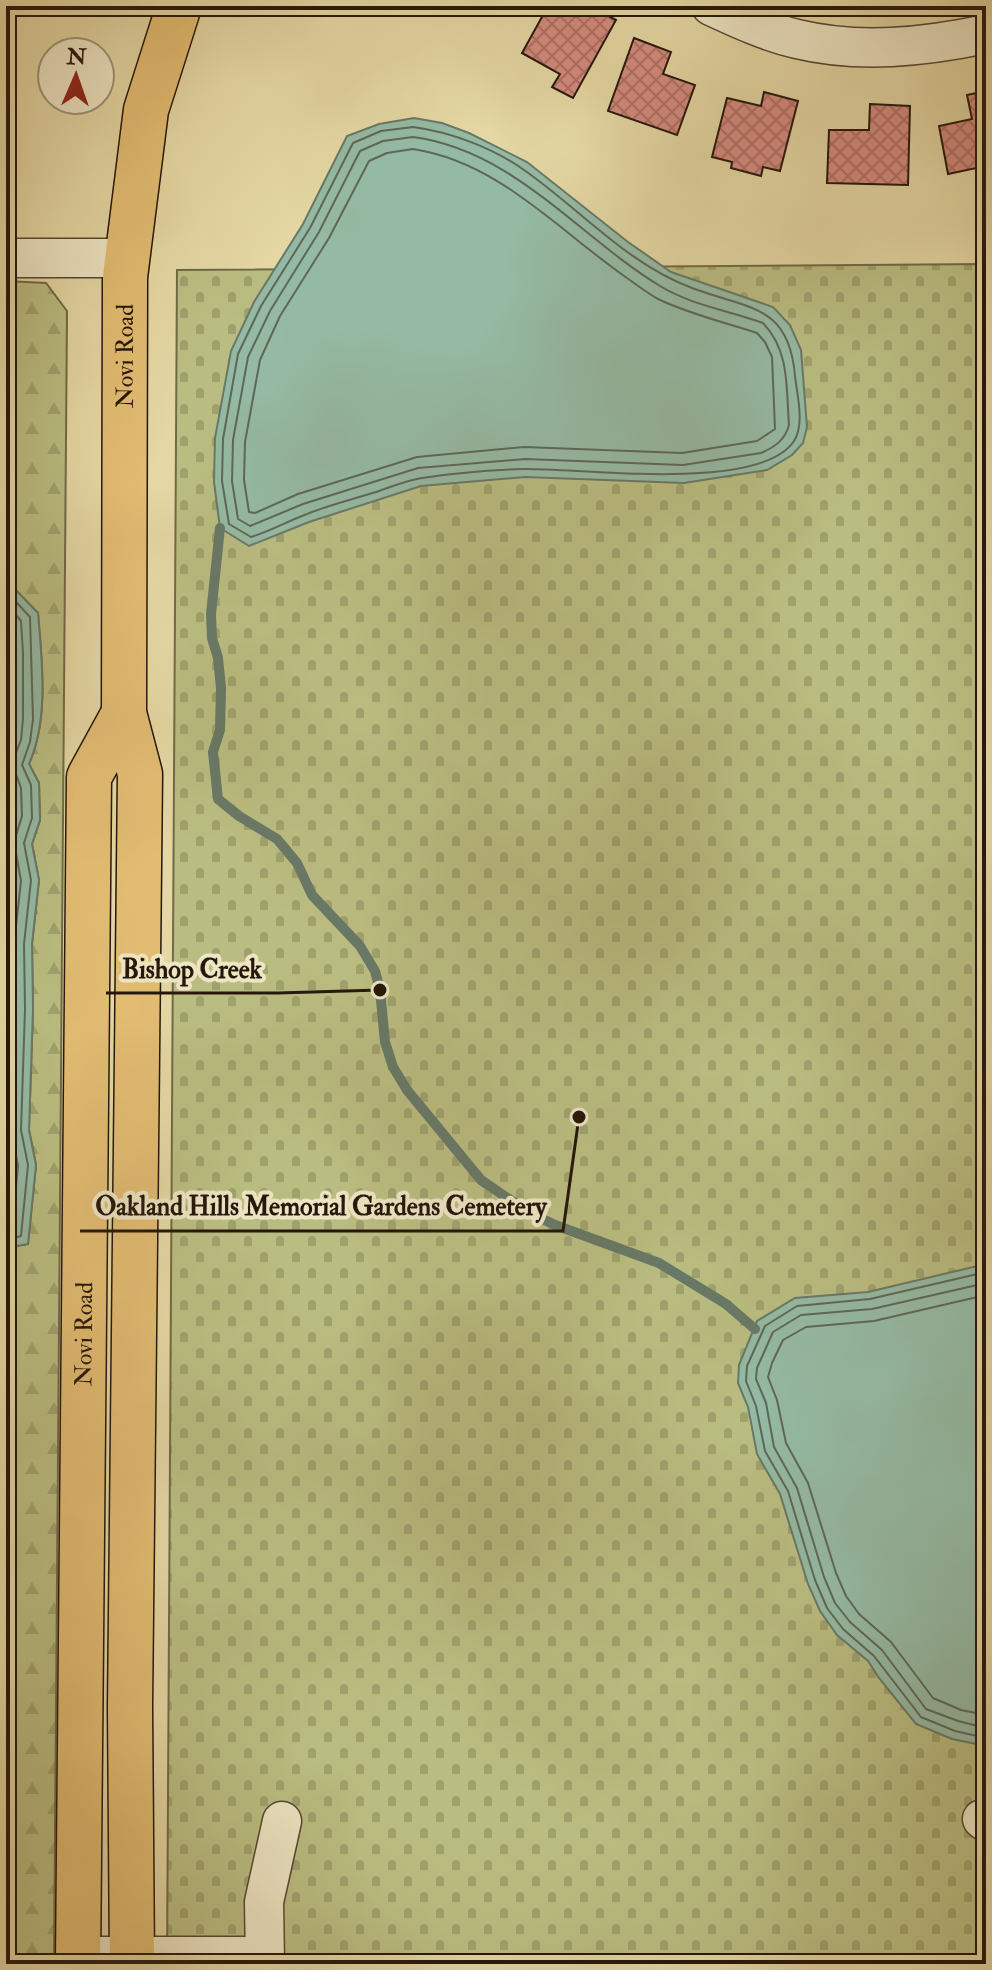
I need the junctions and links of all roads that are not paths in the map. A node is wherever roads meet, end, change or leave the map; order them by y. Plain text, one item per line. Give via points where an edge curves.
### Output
1 (179, 6) edge
2 (711, 6) edge
3 (986, 34) edge
4 (6, 258) edge
5 (127, 258) junction
6 (124, 713) junction
7 (282, 1821) dead end
8 (78, 1960) edge
9 (132, 1960) edge
10 (264, 1960) edge

1 - 5 main road, Novi Road via 146,110
2 - 3 street via 799,40 863,47 929,46
4 - 5 street
5 - 6 main road, Novi Road
6 - 8 main road, Novi Road via 89,777
6 - 9 main road, Novi Road via 140,774
7 - 10 street via 264,1902
8 - 9 street
9 - 10 street

